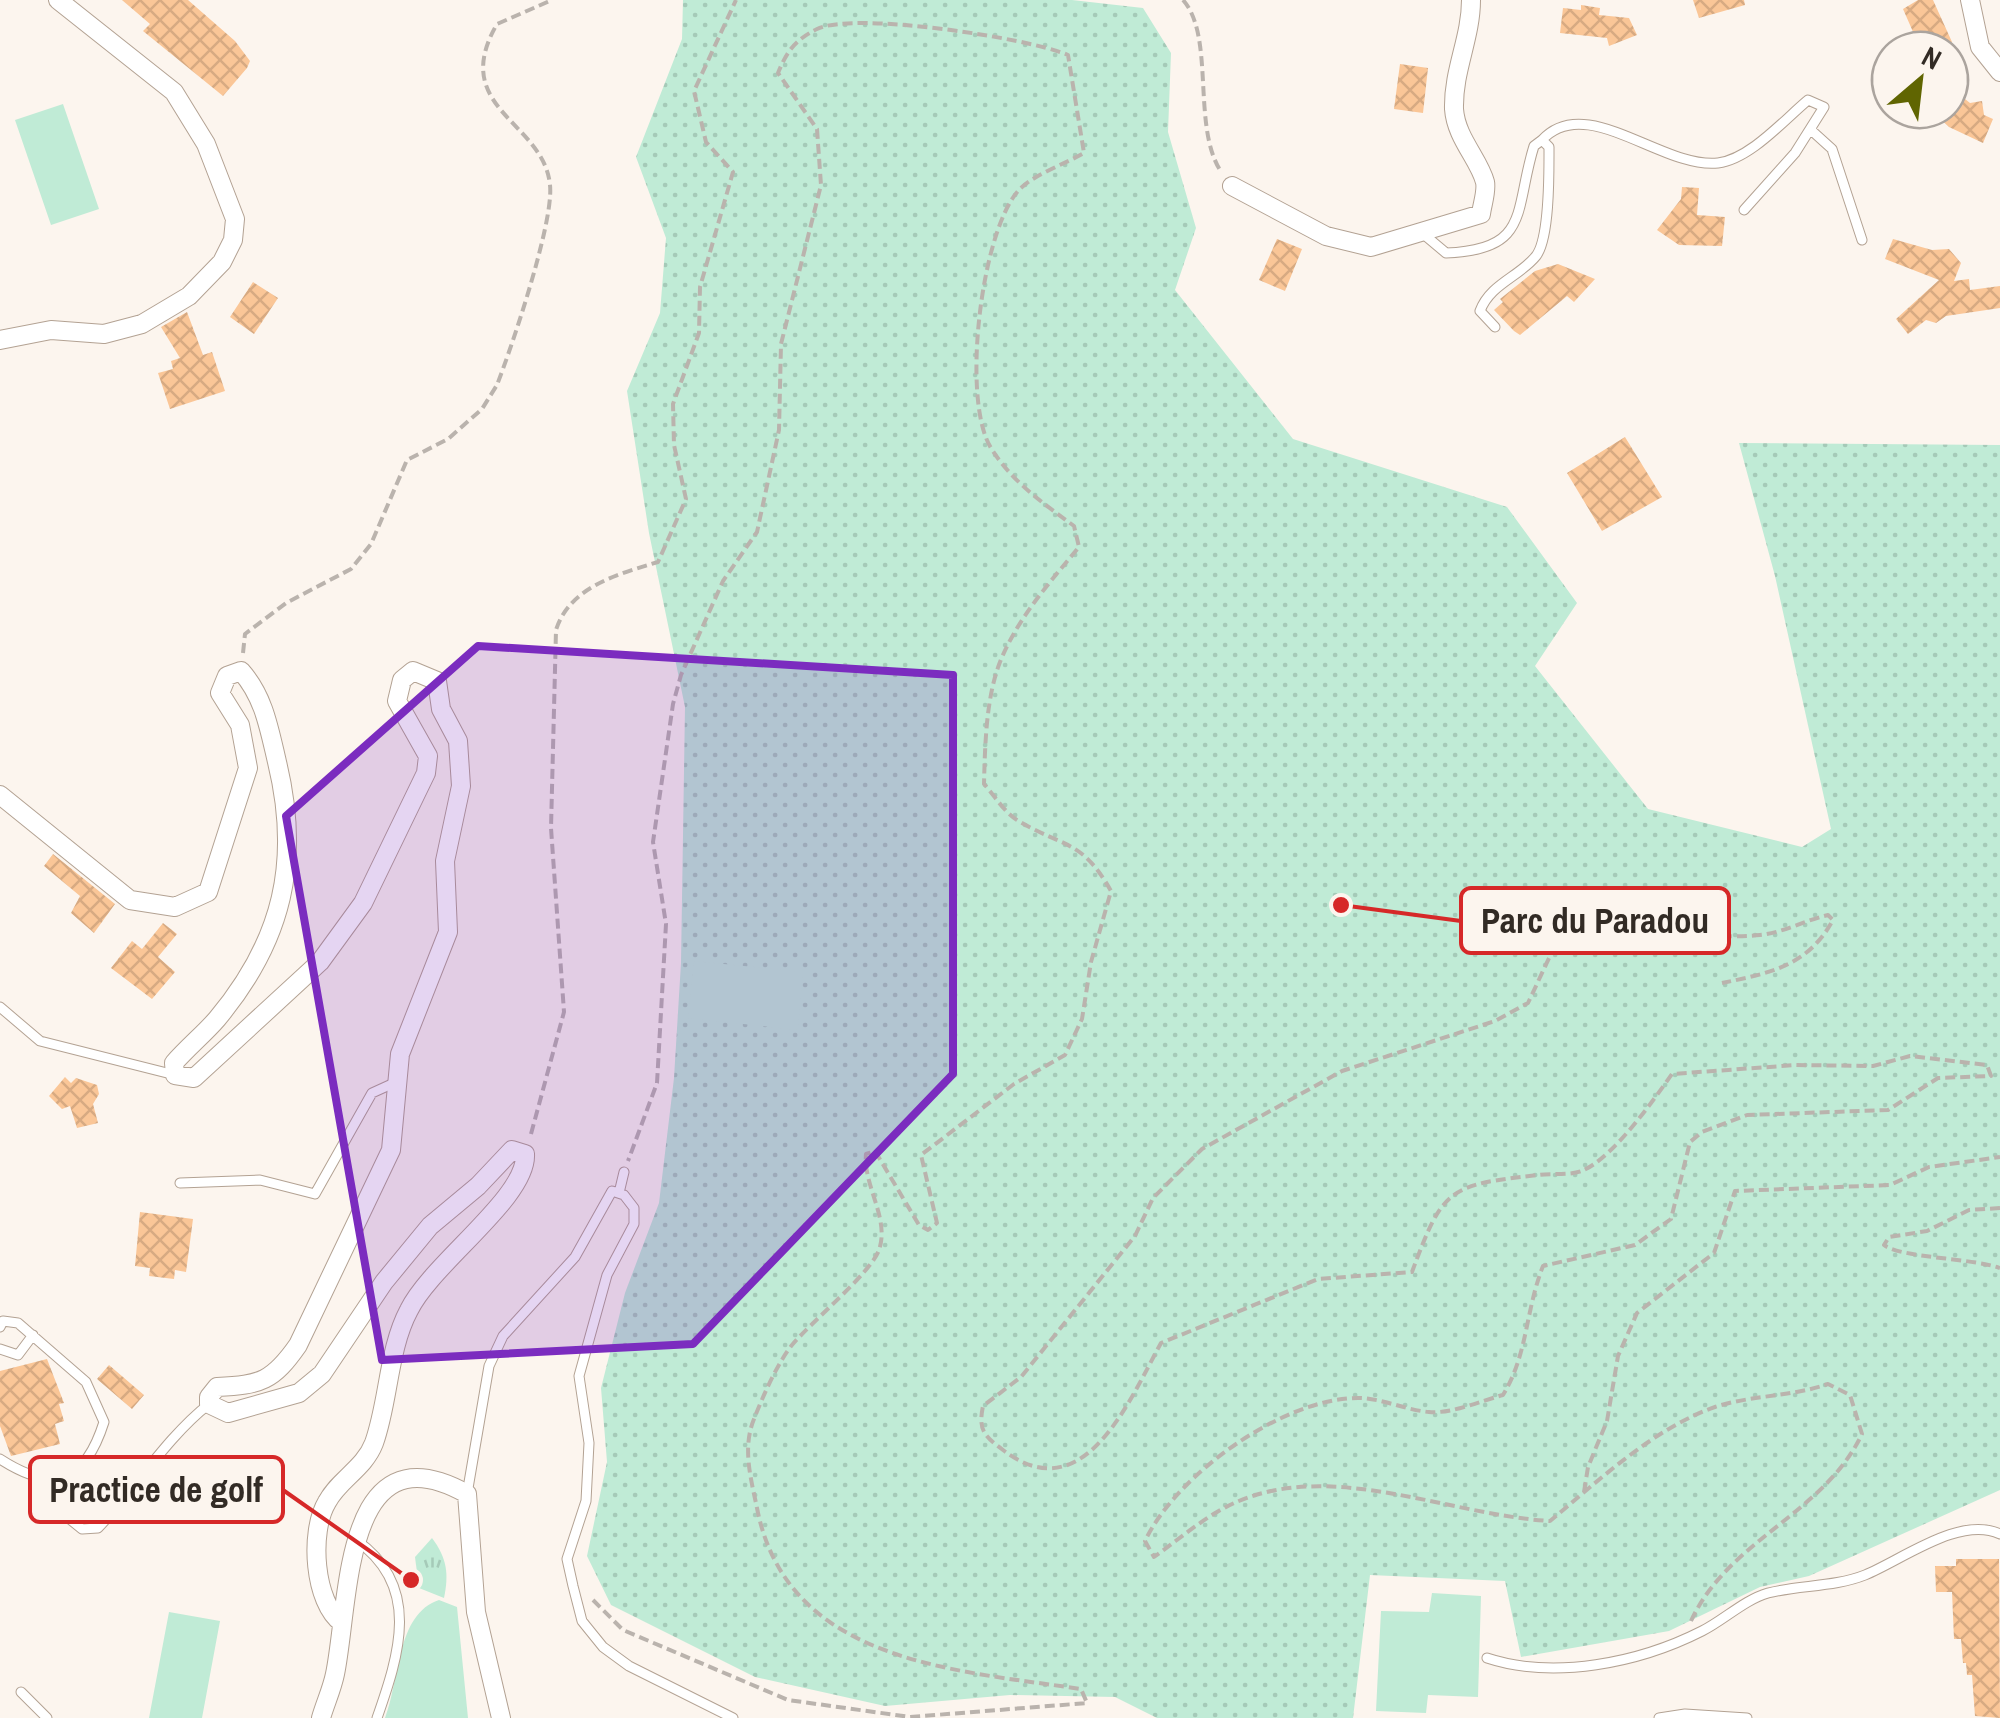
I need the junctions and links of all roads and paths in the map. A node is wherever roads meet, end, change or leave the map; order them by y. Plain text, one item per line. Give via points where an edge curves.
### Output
1 (58, 0) edge
2 (552, 0) edge
3 (736, 0) edge
4 (1184, 0) edge
5 (1472, 0) edge
6 (1970, 0) edge
7 (2000, 72) edge
8 (1810, 130) junction
9 (1542, 140) junction
10 (1232, 186) joint
11 (1744, 210) dead end
12 (1419, 230) junction
13 (1862, 240) dead end
14 (1495, 327) dead end
15 (0, 340) edge
16 (241, 671) junction
17 (0, 795) edge
18 (1722, 983) dead end
19 (0, 1007) edge
20 (175, 1076) junction
21 (394, 1083) junction
22 (524, 1154) junction
23 (2000, 1157) edge
24 (624, 1172) joint
25 (180, 1183) dead end
26 (618, 1193) junction
27 (2000, 1208) edge
28 (2000, 1268) edge
29 (0, 1327) edge
30 (34, 1335) junction
31 (0, 1350) edge
32 (209, 1404) junction
33 (0, 1459) edge
34 (47, 1480) junction
35 (1584, 1492) junction
36 (468, 1494) junction
37 (2000, 1534) edge
38 (354, 1539) junction
39 (572, 1586) junction
40 (342, 1624) junction
41 (1682, 1639) junction
42 (1487, 1658) dead end
43 (21, 1692) dead end
44 (48, 1718) edge
45 (320, 1718) edge
46 (377, 1718) edge
47 (501, 1718) edge
48 (732, 1718) edge
49 (1659, 1718) edge
50 (1747, 1718) edge

1 - 15 street via 174,92 206,144 235,219 232,240 222,262 189,296 142,324 104,334 51,330
2 - 16 path via 496,24 484,57 486,87 499,113 539,154 550,183 548,216 497,385 482,410 448,439 408,460 352,569 286,603 245,634
3 - 22 path via 694,91 706,142 734,172 700,287 699,333 673,404 686,499 658,562 605,578 562,610 556,630 551,828 564,1012
4 - 10 path via 1201,66 1208,151
5 - 12 street via 1454,78 1455,116 1485,183 1481,214
6 - 7 street via 1980,47
8 - 9 lane via 1824,107 1808,100 1718,163 1579,122 1554,126
8 - 11 lane
8 - 13 lane via 1832,149
9 - 12 lane via 1527,167 1519,222 1503,241 1446,253
9 - 14 lane via 1549,147 1550,171 1543,238 1538,255 1486,298 1480,311
10 - 12 street via 1354,244 1371,247
16 - 17 street via 226,676 220,694 240,725 248,768 208,892 175,907 130,900
16 - 20 street via 258,691 286,796 281,912 217,1019 174,1062
18 - 35 path via 1785,969 1820,944 1833,920 1828,914 1762,935 1655,936 1599,928 1566,935 1528,1003 1495,1021 1342,1072 1202,1149 1153,1198 1135,1236 1021,1377 983,1406 980,1425 984,1436 1024,1467 1057,1470 1094,1450 1122,1418 1161,1343 1318,1279 1412,1272 1434,1212 1461,1188 1583,1171 1640,1119 1672,1074 1873,1066 1910,1056 1988,1065 1991,1076 1938,1078 1888,1110 1747,1116 1702,1132 1690,1142 1671,1219 1635,1245 1542,1266 1528,1302 1520,1366 1504,1395 1432,1413 1361,1398 1304,1405 1223,1453 1156,1518 1145,1542 1154,1557 1220,1510 1288,1487 1327,1486 1550,1521
19 - 20 lane via 40,1042
20 - 21 street via 194,1078 215,1063 320,962 364,902 426,773 428,756 397,701 402,680 414,671 436,681 458,741 462,786 445,861 448,932
21 - 25 lane via 372,1093 315,1194 260,1180
21 - 32 street via 391,1150 298,1345 278,1374 251,1386 217,1388
22 - 32 street via 512,1150 430,1226 322,1374 298,1393 228,1414
22 - 40 street via 526,1168 499,1208 442,1261 408,1311 373,1445 358,1472 327,1501 319,1571 330,1614
23 - 35 path via 1929,1167 1890,1186 1735,1191 1714,1253 1637,1312 1618,1356 1607,1421
24 - 26 lane
24 - 39 path via 658,1083 666,924 653,842 672,704 723,581 757,532 779,430 781,344 821,185 817,128 778,73 789,46 821,26 913,25 1042,44 1068,55 1084,152 1020,187 1000,215 984,274 976,393 988,445 1022,488 1074,526 1079,548 1036,598 1000,662 984,784 1014,818 1065,840 1094,862 1111,891 1082,1019 1065,1055 1014,1084 922,1155 937,1223 928,1230 919,1225 882,1160 875,1151 866,1154 881,1220 879,1251 790,1348 752,1422 748,1460 761,1532 790,1584 825,1620 867,1645 934,1667 1081,1689 1087,1703 910,1717 788,1700 623,1630
26 - 36 lane via 603,1202 575,1257 503,1336 490,1366
26 - 39 lane via 634,1208 634,1224 607,1275 578,1376 590,1443 586,1502 567,1559
27 - 28 path via 1968,1210 1884,1244 1892,1251
29 - 30 lane via 18,1322
30 - 31 lane via 18,1355
30 - 34 lane via 86,1382 104,1422 93,1458
32 - 34 lane via 183,1425 98,1528 82,1529 45,1499
33 - 34 lane
35 - 41 path via 1714,1407 1828,1384 1850,1395 1862,1434 1854,1451 1799,1512 1749,1545 1696,1608
36 - 38 street via 438,1478 400,1481 376,1499
36 - 47 street via 476,1612
37 - 41 lane via 1990,1529 1950,1535 1860,1577 1764,1594
38 - 40 street
38 - 46 lane via 377,1556 388,1576 403,1630
39 - 48 lane via 582,1621 603,1647
40 - 45 street via 335,1677
41 - 42 lane via 1545,1671
43 - 44 lane
49 - 50 lane

